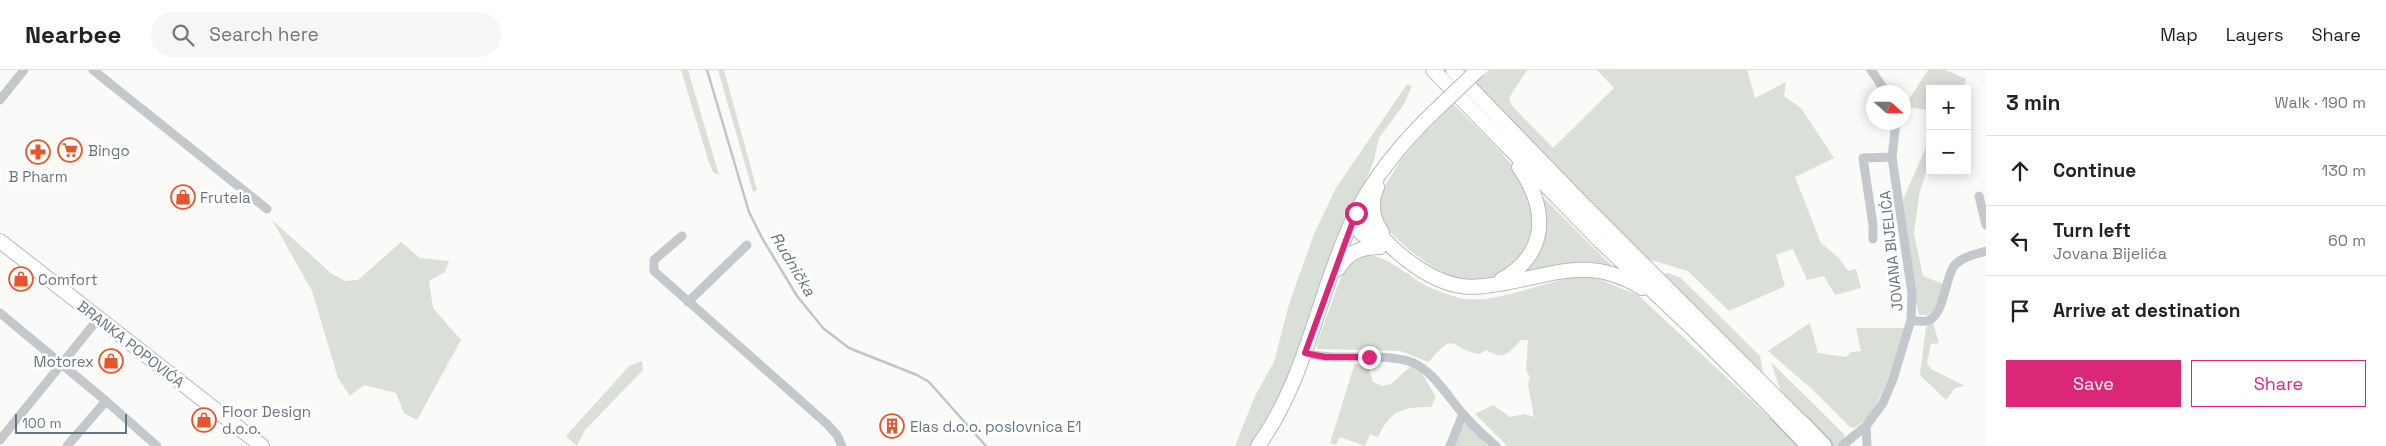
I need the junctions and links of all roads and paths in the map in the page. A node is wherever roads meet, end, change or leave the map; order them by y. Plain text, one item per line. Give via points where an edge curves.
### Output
1 (24, 70) edge
2 (93, 70) edge
3 (1433, 70) edge
4 (1453, 70) edge
5 (1478, 70) edge
6 (1871, 70) edge
7 (1881, 85) edge
8 (0, 100) edge
9 (1476, 114) junction
10 (1895, 130) edge
11 (1892, 158) junction
12 (1385, 167) junction
13 (1979, 196) dead end
14 (267, 209) dead end
15 (1353, 219) junction
16 (1986, 225) edge
17 (682, 236) dead end
18 (1873, 239) dead end
19 (0, 241) edge
20 (747, 245) dead end
21 (1380, 247) junction
22 (1986, 251) edge
23 (1398, 253) junction
24 (1494, 284) junction
25 (1324, 298) junction
26 (688, 302) junction
27 (0, 314) edge
28 (98, 319) junction
29 (1911, 320) junction
30 (1695, 331) junction
31 (1305, 353) junction
32 (62, 364) junction
33 (106, 401) junction
34 (1777, 413) joint
35 (1463, 414) junction
36 (1803, 424) joint
37 (1866, 426) junction
38 (0, 440) edge
39 (1843, 445) edge
40 (67, 446) edge
41 (156, 446) edge
42 (262, 446) edge
43 (842, 446) edge
44 (1258, 446) edge
45 (1450, 446) edge
46 (1496, 446) edge
47 (1809, 446) edge
48 (1824, 446) edge
49 (1867, 446) edge

1 - 8 street
2 - 14 street
3 - 9 main road
4 - 36 main road
5 - 12 main road, bridge via 1406,140
6 - 7 street
9 - 24 main road via 1531,185 1539,218 1538,236 1531,255 1516,271
9 - 30 main road via 1600,241
10 - 11 street, JOVANA BIJELIĆA
11 - 18 street via 1863,158 1874,225
11 - 29 street, JOVANA BIJELIĆA via 1912,294
12 - 15 main road
12 - 23 main road via 1375,191 1374,220
13 - 16 street
15 - 21 main road via 1362,234
15 - 23 main road via 1375,229
15 - 25 main road
17 - 26 street via 656,257 653,264 659,277
19 - 28 main road, BRANKA POPOVIĆA
20 - 26 street
21 - 23 main road
21 - 25 main road via 1353,251 1341,263
22 - 29 street via 1961,260 1953,267 1942,302 1933,318
23 - 24 main road via 1445,282 1461,286
24 - 30 main road via 1570,270 1597,270 1642,288
25 - 31 main road
26 - 43 street via 826,424
27 - 32 street
28 - 32 street
28 - 42 main road, BRANKA POPOVIĆA
29 - 37 street, JOVANA BIJELIĆA via 1888,392
30 - 34 main road
31 - 35 street via 1323,357 1408,361 1425,371
31 - 44 main road via 1285,401
32 - 33 street
32 - 38 street
33 - 40 street
33 - 41 street
34 - 47 highway
35 - 45 street
35 - 46 street
36 - 48 highway
37 - 39 street, JOVANA BIJELIĆA
37 - 49 street

